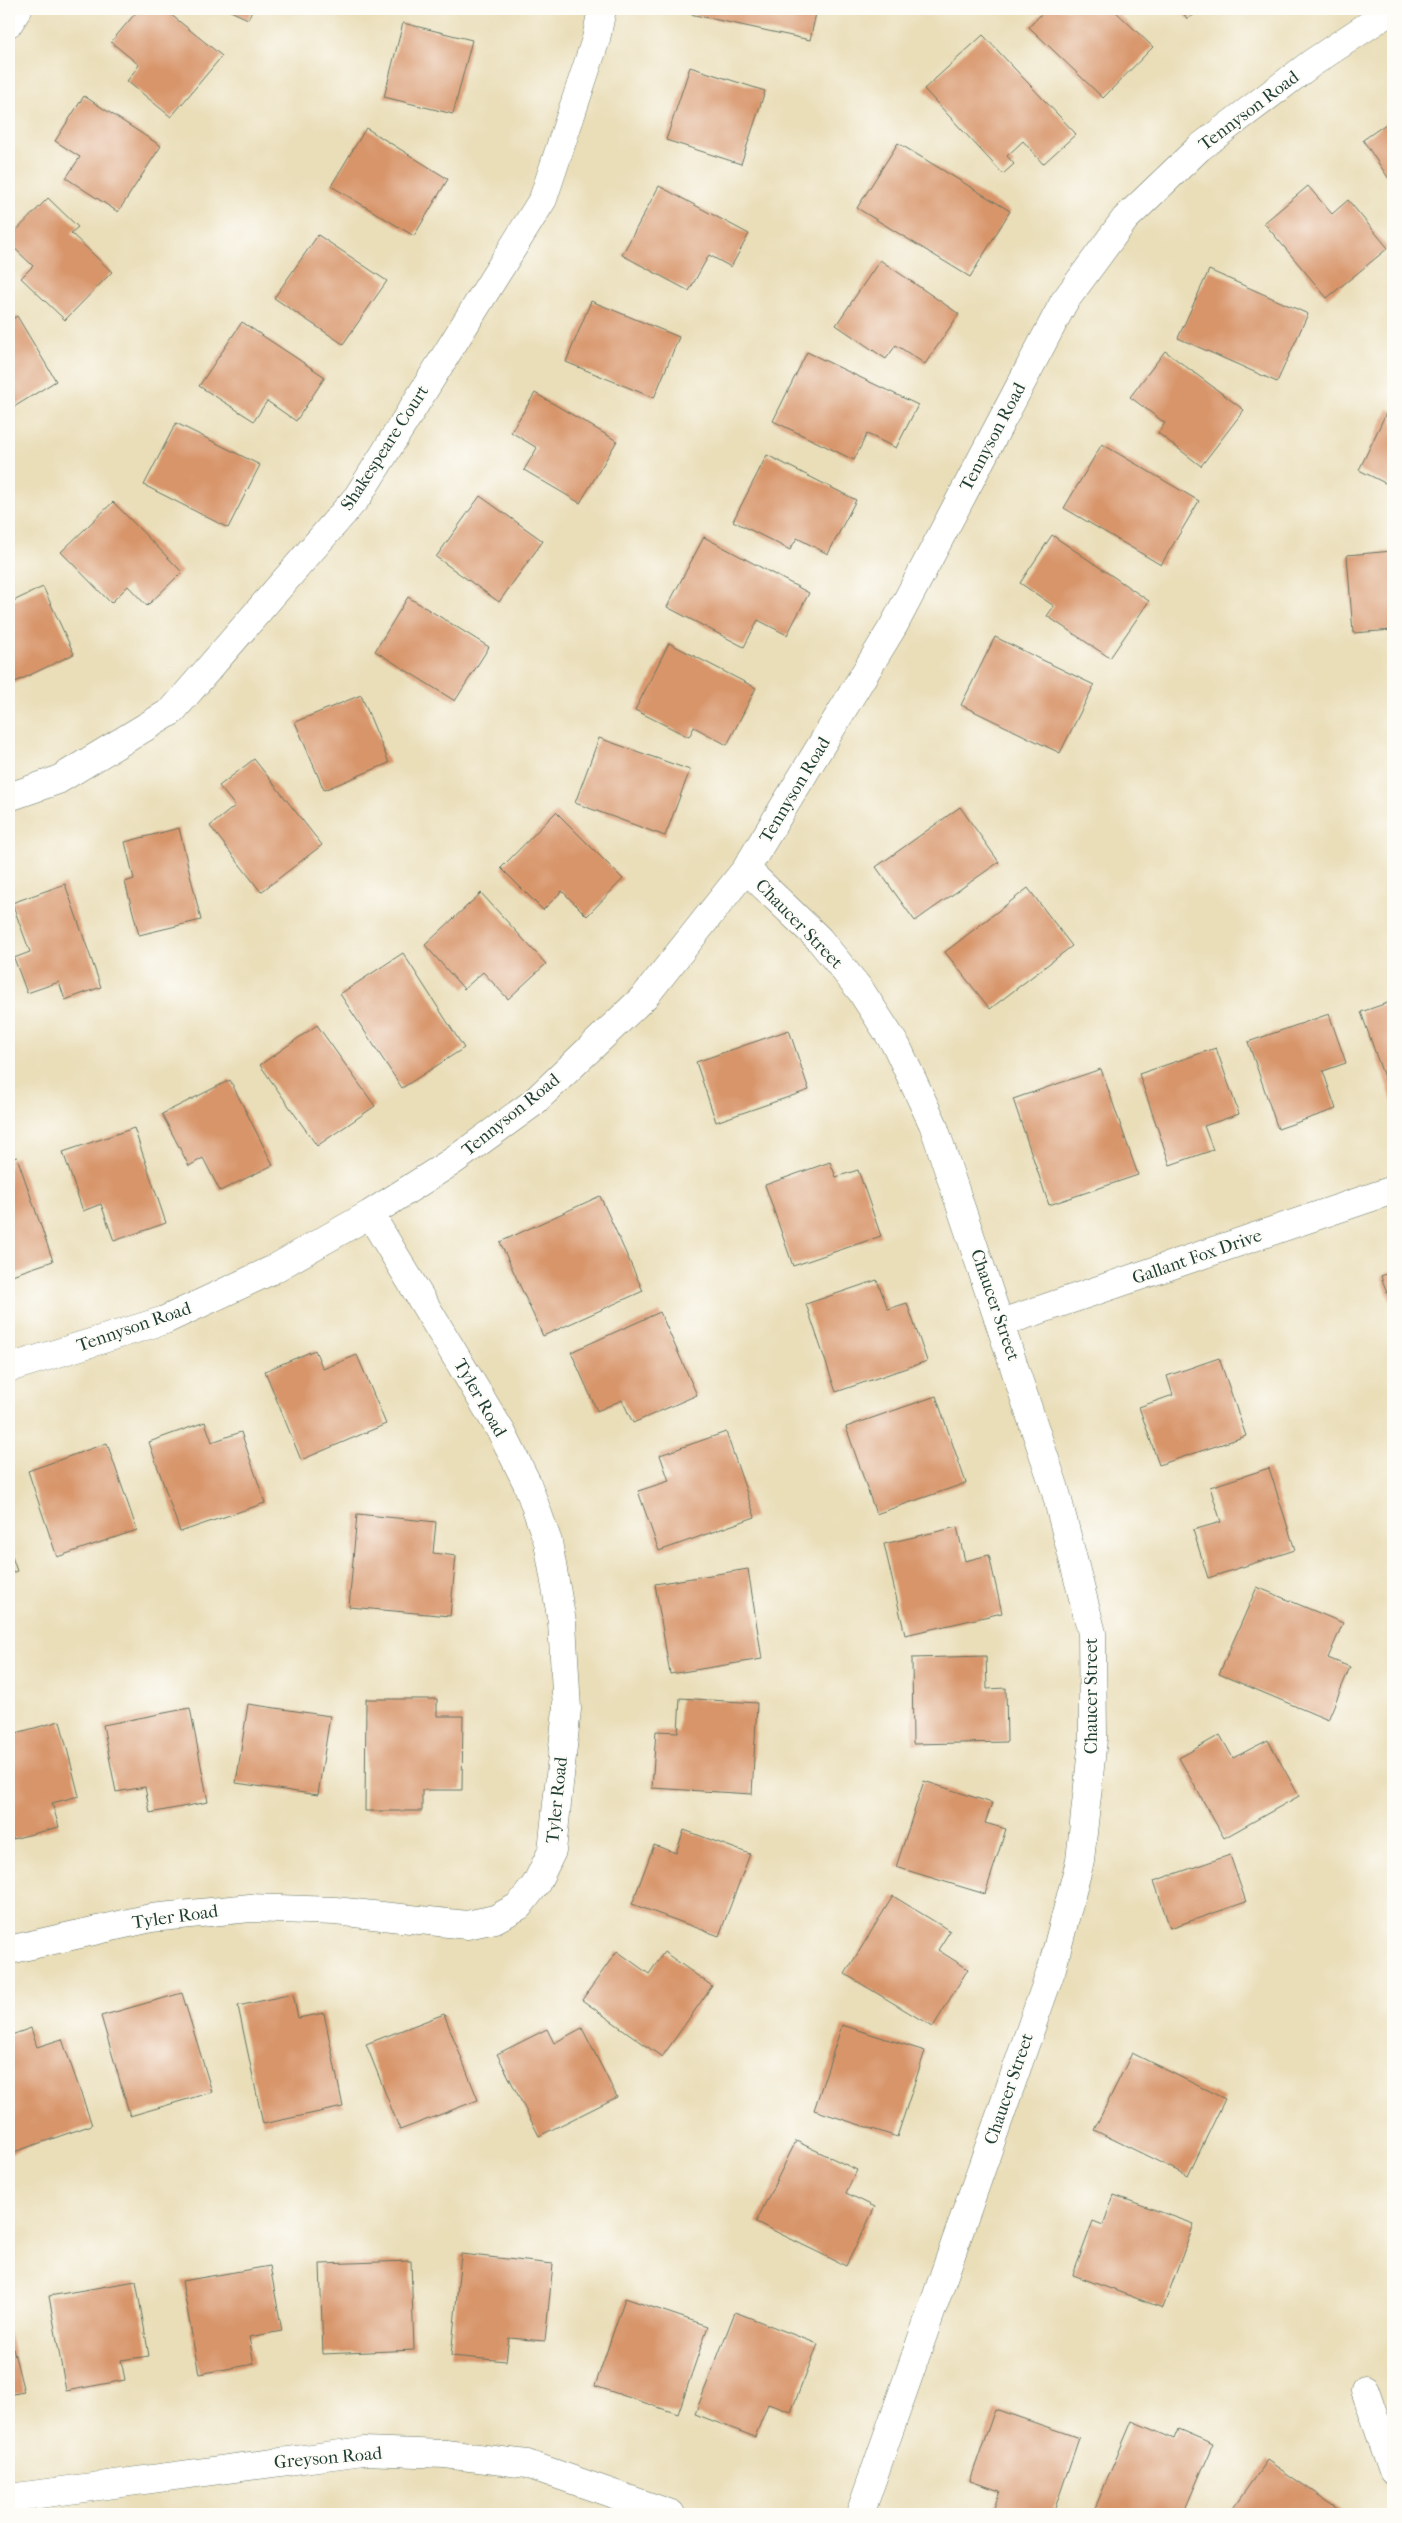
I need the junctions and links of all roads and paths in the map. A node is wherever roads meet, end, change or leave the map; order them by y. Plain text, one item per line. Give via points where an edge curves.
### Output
1 (18, 9) edge
2 (602, 9) edge
3 (1393, 9) edge
4 (9, 23) edge
5 (9, 797) edge
6 (746, 870) junction
7 (1393, 1190) edge
8 (370, 1214) junction
9 (1001, 1323) junction
10 (9, 1368) edge
11 (9, 1950) edge
12 (1365, 2390) dead end
13 (1393, 2471) edge
14 (9, 2498) edge
15 (671, 2514) edge
16 (860, 2514) edge

1 - 4 street
2 - 5 street, Shakespeare Court via 596,39 543,199 358,496 172,711 58,780
3 - 6 street, Tennyson Road via 1312,63 1199,148 1125,220 1064,302 894,625
6 - 8 street, Tennyson Road via 644,996 533,1103 453,1161
6 - 9 street, Chaucer Street via 819,939 861,991 897,1047 933,1124
7 - 9 street, Gallant Fox Drive
8 - 10 street, Tennyson Road via 272,1270 164,1320
8 - 11 street, Tyler Road via 502,1433 527,1483 548,1542 562,1622 568,1709 552,1851 536,1884 519,1906 494,1919 467,1925 335,1911 250,1908 151,1918
9 - 16 street, Chaucer Street via 1055,1489 1092,1633 1093,1739 1080,1861 1052,1968
12 - 13 street
14 - 15 street, Greyson Road via 363,2451 445,2454 527,2464

